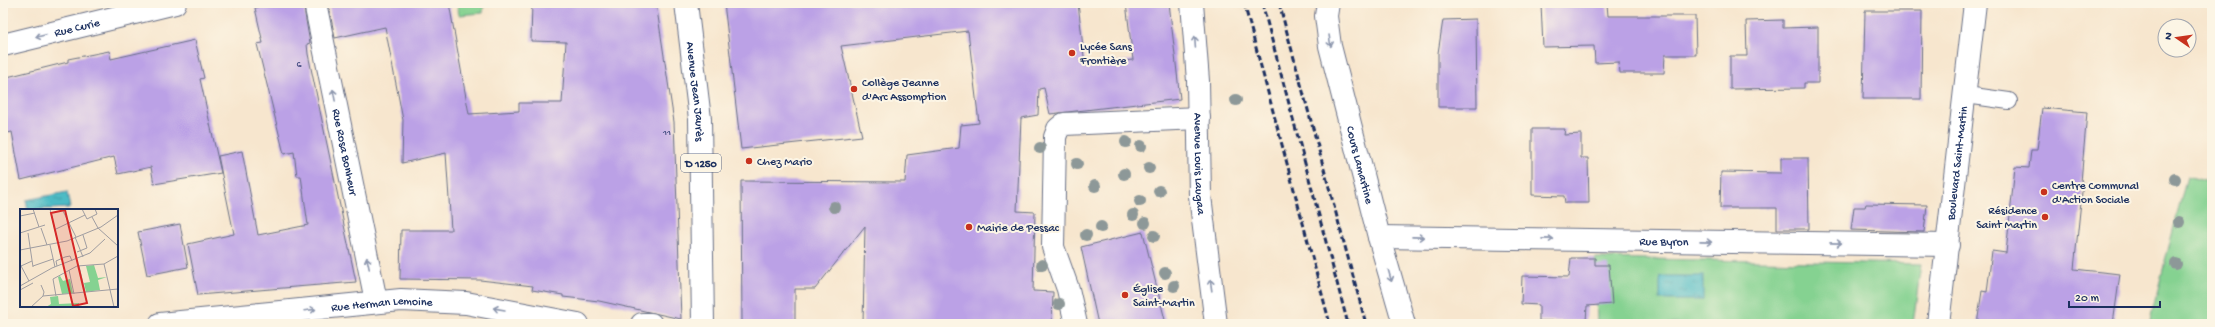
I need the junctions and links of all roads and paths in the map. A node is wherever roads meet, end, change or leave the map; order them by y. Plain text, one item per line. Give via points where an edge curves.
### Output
1 (175, 3) edge
2 (315, 3) edge
3 (686, 3) edge
4 (1192, 3) edge
5 (1328, 3) edge
6 (1975, 3) edge
7 (3, 45) edge
8 (1966, 95) junction
9 (2009, 101) dead end
10 (1199, 118) junction
11 (1379, 237) junction
12 (1948, 245) junction
13 (376, 301) junction
14 (160, 324) edge
15 (578, 324) edge
16 (642, 324) edge
17 (651, 324) edge
18 (704, 324) edge
19 (1076, 324) edge
20 (1216, 324) edge
21 (1404, 324) edge
22 (1938, 324) edge

1 -> 7 street, Rue Curie
13 -> 2 street, Rue Rosa Bonheur
3 - 18 street, Avenue Jean Jaurès / D 1250 via 700,119
10 -> 4 street, Avenue Louis Laugaa
5 -> 11 street, Cours Lamartine via 1326,16 1330,46
6 - 8 street, Boulevard Saint-Martin
8 - 9 lane
8 - 12 street, Boulevard Saint-Martin
10 - 19 street via 1064,124 1058,129 1055,137 1053,247 1068,289
20 -> 10 street, Avenue Louis Laugaa via 1200,196
11 -> 12 street, Rue Byron
11 -> 21 street, Cours Lamartine
12 - 22 street, Boulevard Saint-Martin
14 -> 13 street, Rue Herman Lemoine
15 -> 13 street, Rue Herman Lemoine via 466,303
16 - 17 street

